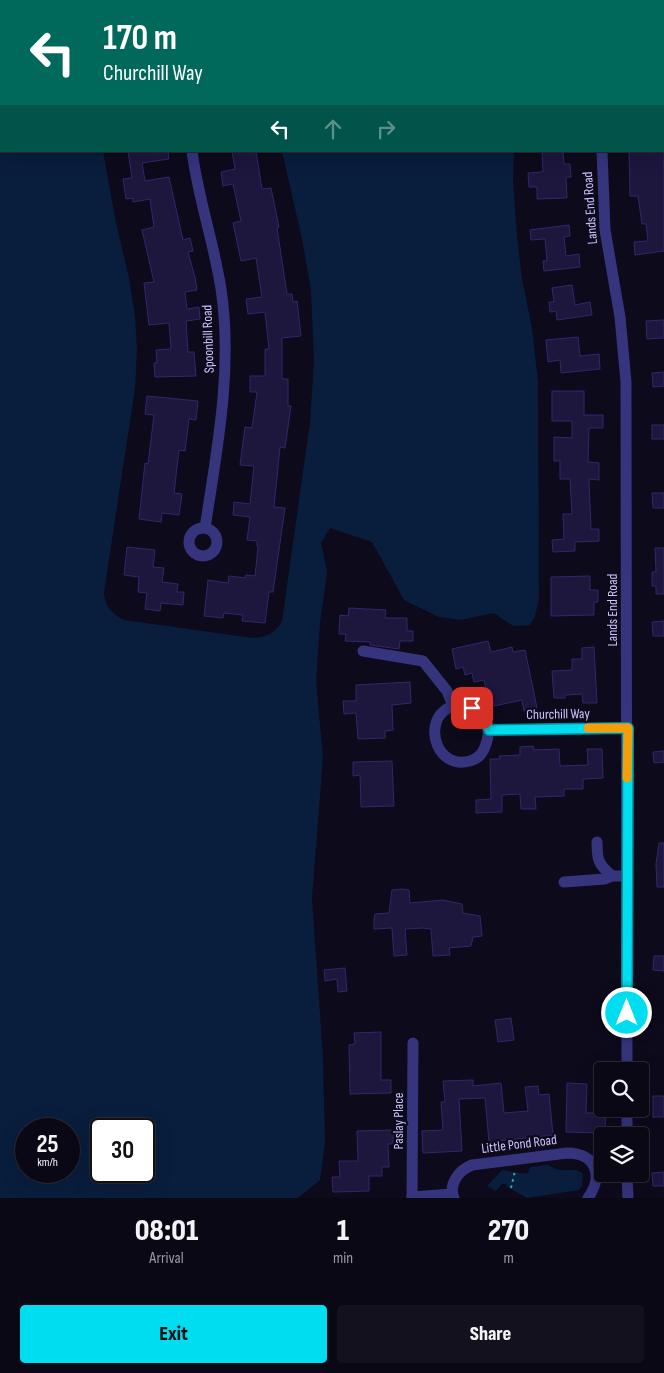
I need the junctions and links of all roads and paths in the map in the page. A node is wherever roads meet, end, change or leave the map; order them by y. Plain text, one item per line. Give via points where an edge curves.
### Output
1 (192, 152) edge
2 (602, 152) edge
3 (205, 528) dead end
4 (363, 651) dead end
5 (453, 706) junction
6 (628, 728) junction
7 (489, 730) junction
8 (597, 842) dead end
9 (612, 876) junction
10 (627, 876) junction
11 (564, 882) dead end
12 (413, 1043) dead end
13 (627, 1062) edge
14 (594, 1170) edge
15 (515, 1171) dead end
16 (595, 1182) edge
17 (628, 1182) edge
18 (510, 1188) dead end
19 (453, 1196) edge
20 (412, 1197) edge
21 (588, 1198) edge
22 (628, 1198) edge

1 - 3 street, Spoonbill Road via 221,290 225,332 223,402
2 - 6 street, Lands End Road via 605,230 620,317 626,382
4 - 5 street via 423,661 447,691
5 - 7 street via 472,708 480,713
5 - 7 street via 444,710 436,726 437,745 447,759 466,763 475,760 482,754
6 - 7 street, Churchill Way
6 - 10 street, Lands End Road
8 - 9 street via 598,862
9 - 10 street
9 - 11 street
10 - 13 street, Lands End Road
12 - 20 street, Paslay Place
14 - 19 street, Little Pond Road via 583,1154 575,1153 488,1162 472,1165 458,1173
15 - 18 path
16 - 21 street
17 - 22 street
19 - 20 street, Little Pond Road

